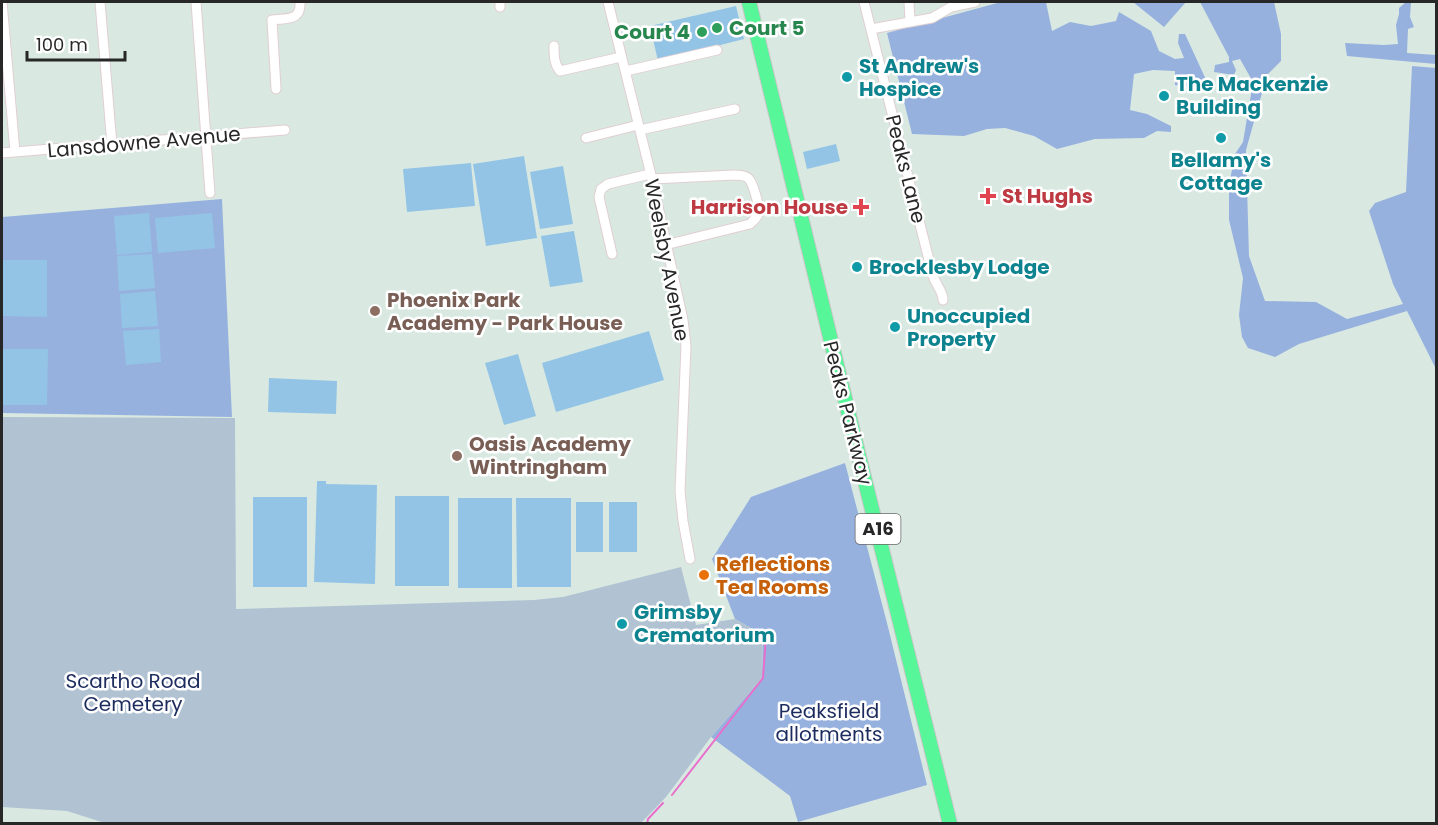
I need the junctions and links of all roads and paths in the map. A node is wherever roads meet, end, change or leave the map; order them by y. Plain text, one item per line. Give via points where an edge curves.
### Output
1 (2, 2) edge
2 (100, 2) edge
3 (195, 2) edge
4 (608, 2) edge
5 (749, 2) edge
6 (864, 2) edge
7 (909, 2) edge
8 (975, 2) edge
9 (300, 4) edge
10 (910, 21) junction
11 (871, 29) junction
12 (554, 46) dead end
13 (717, 50) dead end
14 (621, 57) junction
15 (626, 71) junction
16 (276, 89) dead end
17 (735, 109) dead end
18 (639, 127) junction
19 (285, 130) dead end
20 (206, 137) junction
21 (586, 138) dead end
22 (112, 145) junction
23 (15, 152) junction
24 (2, 153) edge
25 (651, 176) junction
26 (210, 193) dead end
27 (665, 245) junction
28 (612, 254) dead end
29 (943, 300) dead end
30 (690, 559) dead end
31 (950, 824) edge

1 - 23 street
2 - 22 street
3 - 20 street
4 - 14 street, Weelsby Avenue
5 - 31 highway, Peaks Parkway / A16
6 - 11 street, Peaks Lane
7 - 10 street
8 - 10 street via 951,7 932,18
9 - 16 street via 296,16 272,20
10 - 11 street
11 - 29 street, Peaks Lane via 935,284 943,293
12 - 14 street via 553,57 560,71
13 - 15 street
14 - 15 street, Weelsby Avenue
15 - 18 street, Weelsby Avenue
17 - 18 street
18 - 21 street
18 - 25 street, Weelsby Avenue
19 - 20 street, Lansdowne Avenue
20 - 22 street, Lansdowne Avenue
20 - 26 street
22 - 23 street, Lansdowne Avenue
23 - 24 street, Lansdowne Avenue
25 - 27 street, Weelsby Avenue
25 - 27 street via 740,175 750,180 759,209 750,224
25 - 28 street via 608,184 601,189 599,197
27 - 30 street, Weelsby Avenue via 686,346 680,491

